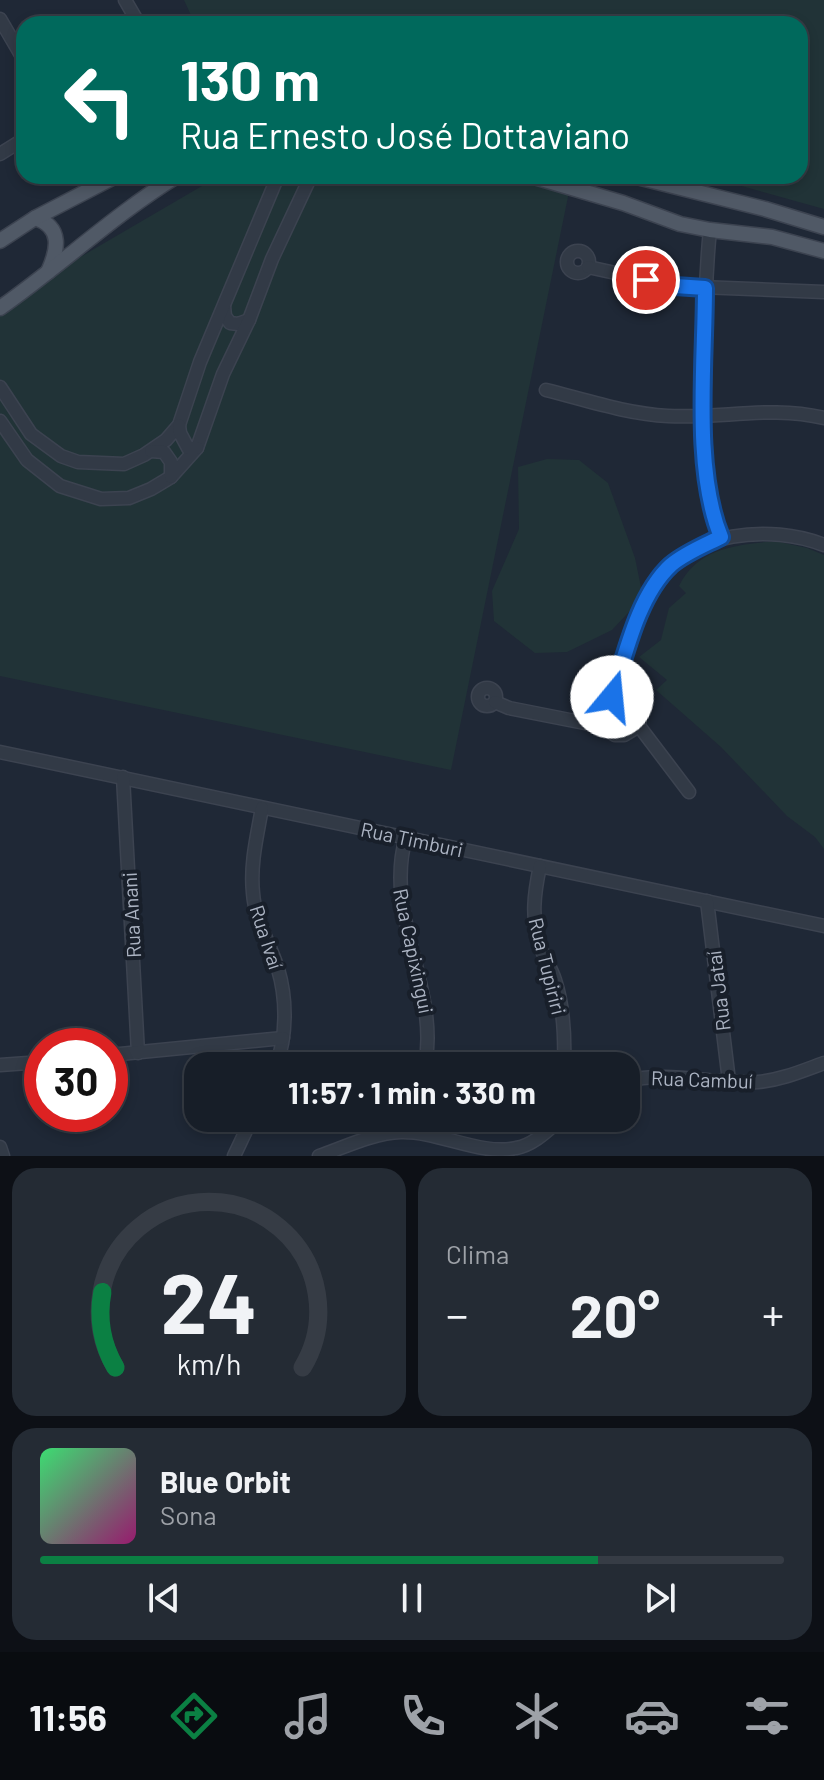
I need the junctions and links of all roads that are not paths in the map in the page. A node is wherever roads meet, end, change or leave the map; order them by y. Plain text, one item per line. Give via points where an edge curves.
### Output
1 (0, 19) edge
2 (16, 46) edge
3 (101, 184) edge
4 (165, 184) edge
5 (275, 184) edge
6 (307, 184) edge
7 (558, 184) edge
8 (665, 184) edge
9 (35, 218) junction
10 (824, 227) edge
11 (710, 230) junction
12 (0, 241) edge
13 (819, 248) edge
14 (588, 267) dead end
15 (240, 270) junction
16 (46, 276) junction
17 (263, 283) junction
18 (705, 288) junction
19 (824, 292) edge
20 (224, 306) junction
21 (0, 308) edge
22 (249, 320) junction
23 (0, 387) edge
24 (546, 390) dead end
25 (704, 415) junction
26 (824, 418) edge
27 (0, 421) edge
28 (179, 425) junction
29 (43, 443) junction
30 (197, 448) junction
31 (150, 451) junction
32 (69, 459) junction
33 (27, 460) junction
34 (171, 477) junction
35 (51, 481) junction
36 (721, 537) junction
37 (824, 545) edge
38 (612, 697) junction
39 (495, 702) dead end
40 (600, 726) junction
41 (639, 726) junction
42 (0, 752) edge
43 (123, 777) junction
44 (689, 792) dead end
45 (262, 808) junction
46 (406, 837) junction
47 (540, 866) junction
48 (707, 901) junction
49 (824, 926) edge
50 (283, 1038) junction
51 (280, 1052) edge
52 (426, 1052) edge
53 (564, 1052) edge
54 (138, 1053) junction
55 (128, 1054) edge
56 (24, 1063) edge
57 (824, 1063) edge
58 (0, 1065) edge
59 (640, 1077) edge
60 (729, 1081) junction
61 (246, 1132) edge
62 (399, 1132) joint
63 (546, 1132) edge
64 (0, 1147) edge
65 (236, 1154) edge
66 (3, 1156) edge
67 (319, 1156) edge

1 - 2 street
3 - 9 main road
4 - 16 main road
5 - 15 street
6 - 17 street
7 - 11 main road
8 - 10 main road
9 - 12 main road
9 - 16 main road via 56,235
11 - 13 main road
11 - 18 street
14 - 18 street
15 - 17 street via 256,269
15 - 20 street
16 - 21 main road
17 - 22 street
18 - 19 street
18 - 25 street
20 - 22 street via 230,323
20 - 28 street
22 - 30 street
23 - 29 street via 31,434
24 - 25 street via 634,412
25 - 26 street via 774,412
25 - 36 street via 705,480
27 - 33 street
28 - 30 street via 182,441
28 - 31 street
29 - 32 street
29 - 33 street via 39,458
30 - 34 street
31 - 32 street via 124,464
31 - 34 street via 169,456
32 - 35 street via 56,463
33 - 35 street
34 - 35 street via 129,498 101,499
36 - 37 street via 785,536
36 - 38 street via 672,564 656,583 631,635
38 - 40 street via 602,710
38 - 41 street via 637,707
39 - 40 street
40 - 41 street via 624,735
41 - 44 street
42 - 43 street, Rua Timburi
43 - 45 street, Rua Timburi
43 - 54 street, Rua Anani
45 - 46 street, Rua Timburi
45 - 50 street, Rua Ivaí via 252,857 253,894 278,968
46 - 47 street, Rua Timburi
46 - 52 street, Rua Capixingui via 398,871 409,947 424,995
47 - 48 street, Rua Timburi
47 - 53 street, Rua Tupiriri via 533,920 562,1005
48 - 49 street, Rua Timburi
48 - 60 street, Rua Jataí
50 - 51 street, Rua Ivaí
50 - 54 street
54 - 55 street
56 - 58 street
57 - 60 street, Rua Cambuí via 780,1079
59 - 60 street, Rua Cambuí
61 - 65 street
62 - 63 street via 504,1148 517,1148
62 - 67 street
64 - 66 street

